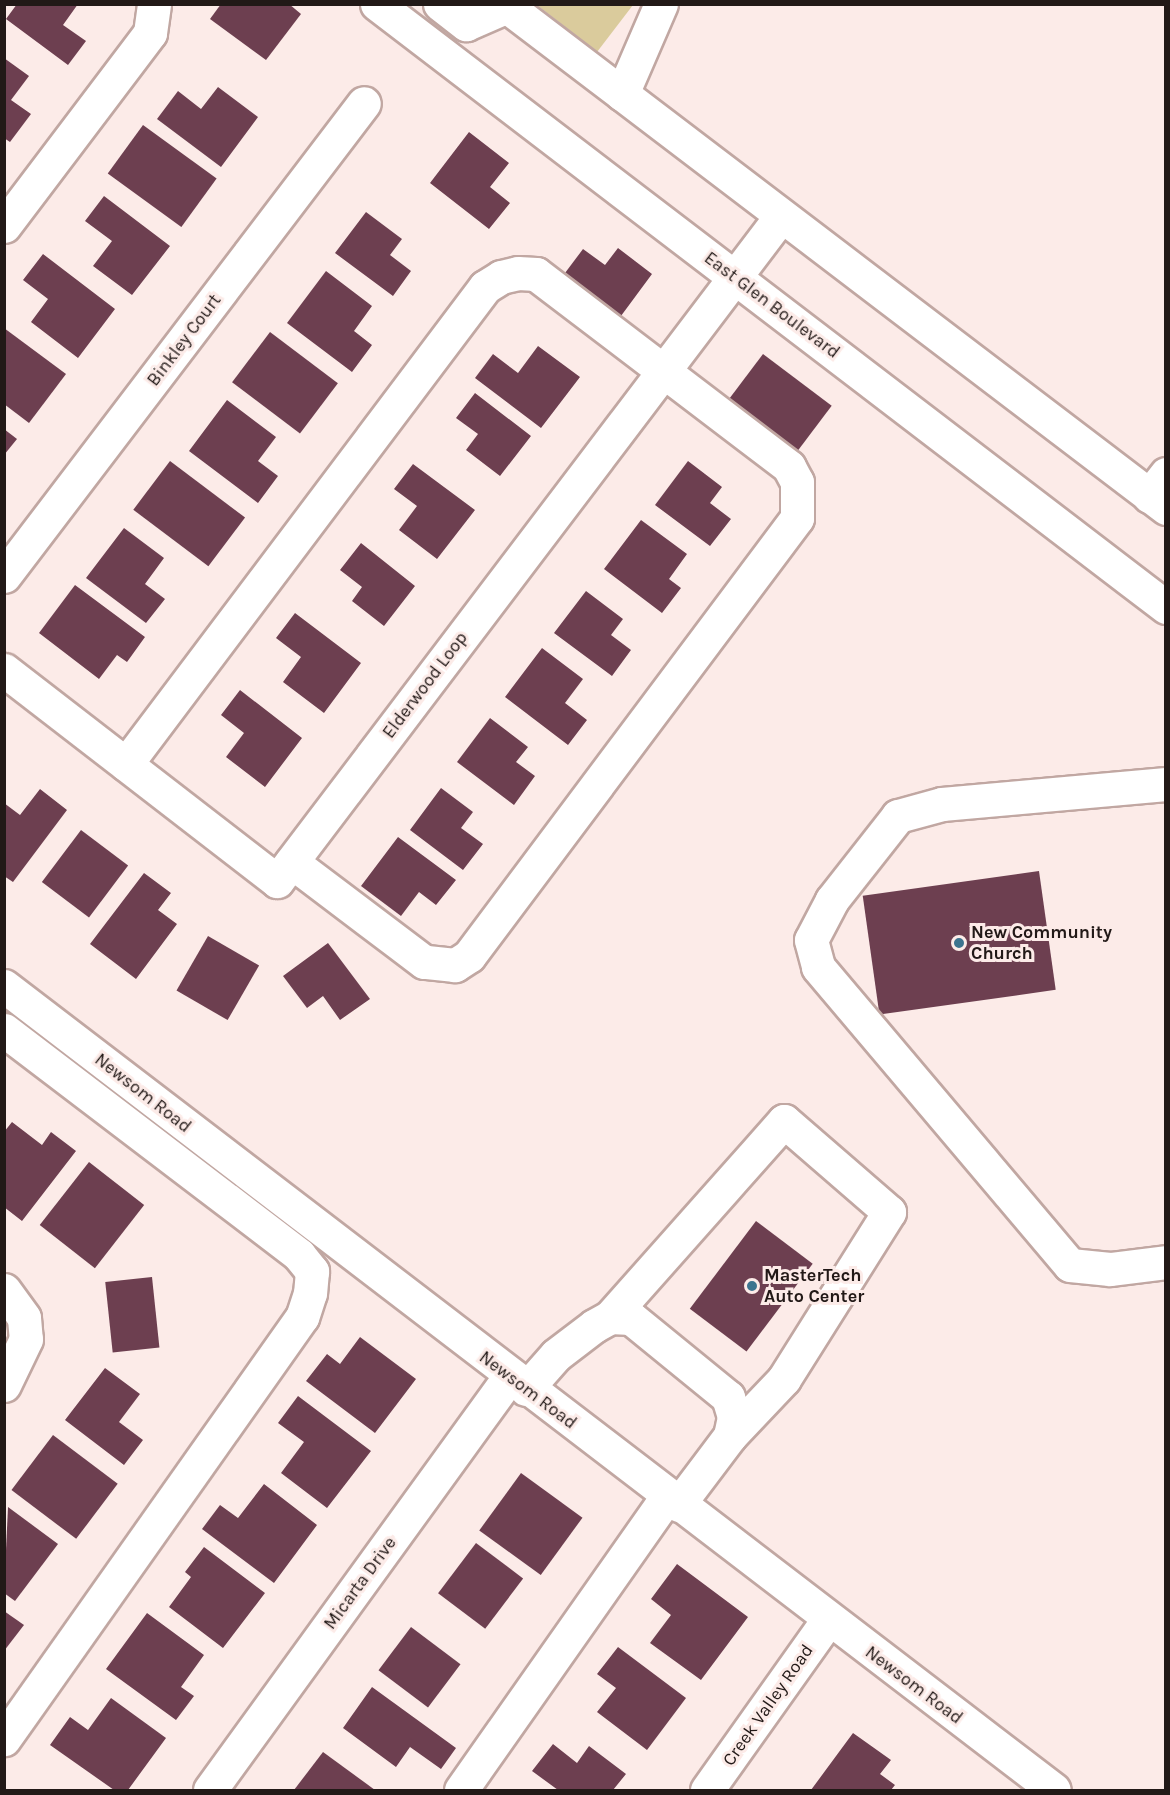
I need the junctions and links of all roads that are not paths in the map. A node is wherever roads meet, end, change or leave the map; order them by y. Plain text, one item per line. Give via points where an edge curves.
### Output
1 (154, 4) edge
2 (377, 4) edge
3 (440, 4) edge
4 (661, 4) edge
5 (508, 6) edge
6 (622, 94) junction
7 (364, 103) dead end
8 (781, 216) junction
9 (4, 226) edge
10 (734, 275) junction
11 (662, 371) junction
12 (1160, 493) edge
13 (4, 576) edge
14 (1166, 607) edge
15 (4, 670) edge
16 (126, 764) junction
17 (1166, 784) edge
18 (292, 862) junction
19 (4, 986) edge
20 (4, 1030) edge
21 (1166, 1262) edge
22 (8, 1293) edge
23 (610, 1317) junction
24 (518, 1383) junction
25 (4, 1385) edge
26 (730, 1436) junction
27 (673, 1501) junction
28 (828, 1620) junction
29 (4, 1739) edge
30 (210, 1791) edge
31 (461, 1791) edge
32 (707, 1791) edge
33 (1054, 1791) edge

1 - 9 street via 150,33
2 - 10 street, East Glen Boulevard
3 - 5 street via 466,24
4 - 6 street
5 - 6 street
6 - 8 street
7 - 13 street, Binkley Court
8 - 10 street, Elderwood Loop
8 - 12 street
10 - 11 street, Elderwood Loop
10 - 14 street, East Glen Boulevard
11 - 16 street via 536,274 509,275 485,287
11 - 18 street, Elderwood Loop
11 - 18 street via 789,467 796,483 797,518 469,956 455,965 424,962
15 - 16 street, Elderwood Loop
16 - 18 street, Elderwood Loop via 278,881
17 - 21 street via 942,804 898,816 832,900 811,940 819,967 1070,1265 1110,1269
19 - 24 street, Newsom Road
20 - 29 street via 299,1255 312,1272 302,1317
22 - 25 street via 24,1318 26,1339
23 - 24 street, Micarta Drive
23 - 26 street via 631,1318 728,1396 734,1417
23 - 26 street, Micarta Drive via 784,1121 889,1212 784,1379
24 - 27 street, Newsom Road
24 - 30 street, Micarta Drive
26 - 27 street
27 - 28 street, Newsom Road
27 - 31 street
28 - 32 street, Creek Valley Road
28 - 33 street, Newsom Road

